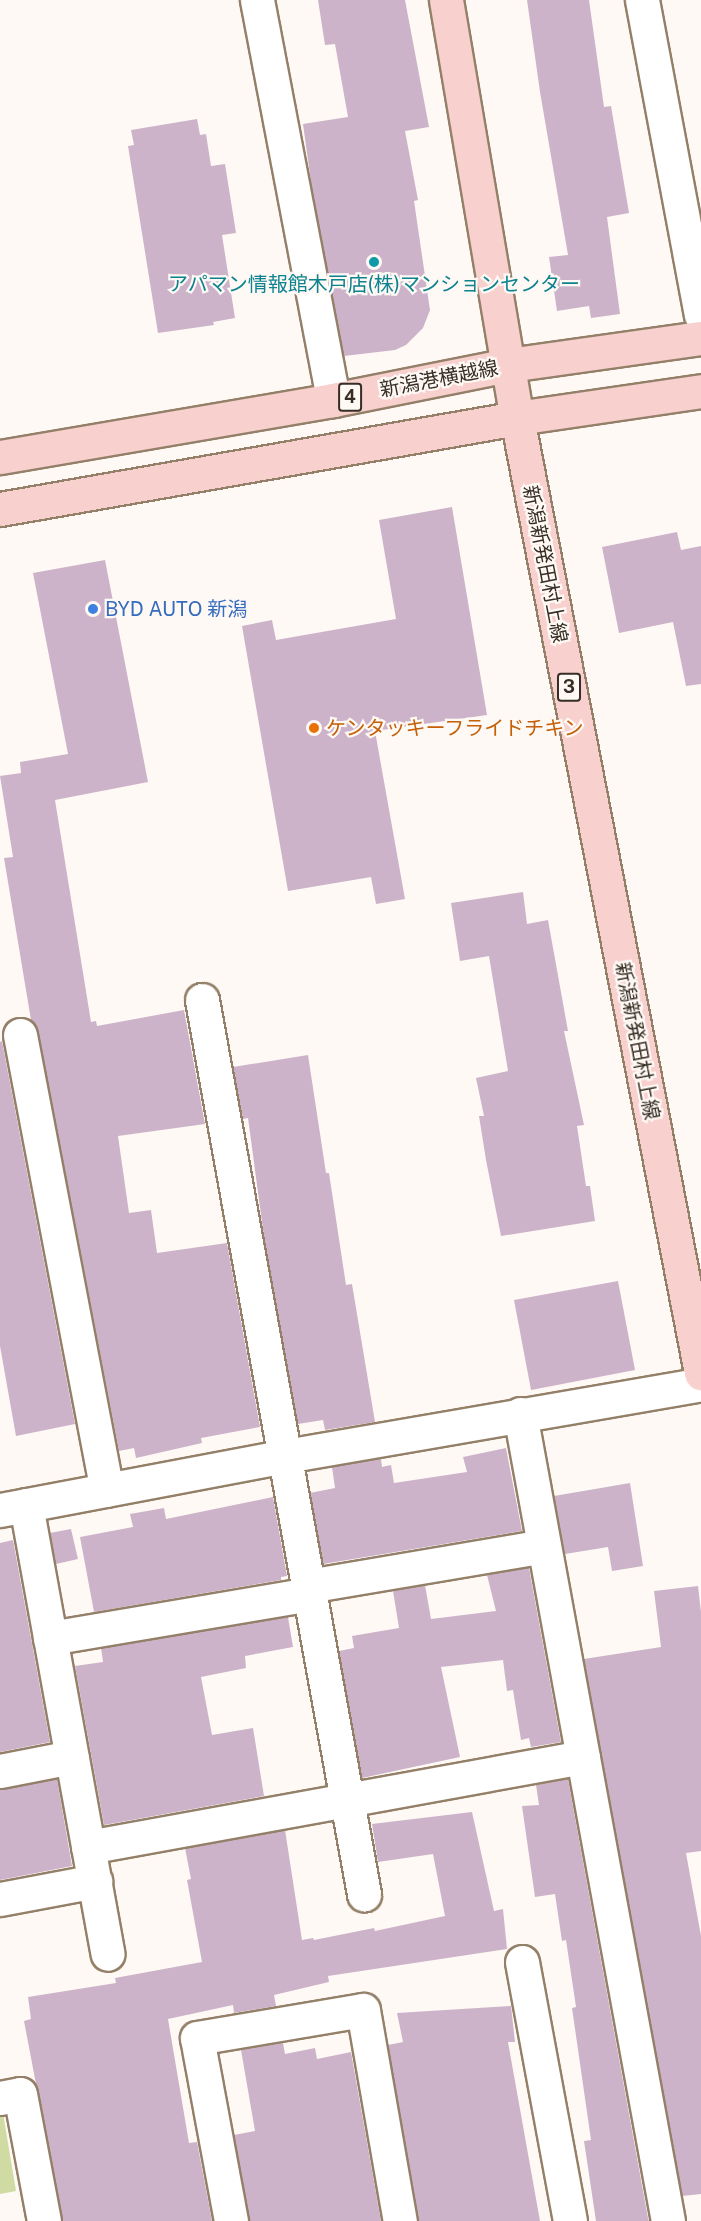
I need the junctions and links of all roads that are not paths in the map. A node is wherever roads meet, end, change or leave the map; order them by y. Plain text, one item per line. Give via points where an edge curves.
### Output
1 (257, 0) edge
2 (446, 0) edge
3 (642, 0) edge
4 (701, 315) edge
5 (701, 338) edge
6 (508, 365) junction
7 (701, 391) edge
8 (333, 400) junction
9 (517, 418) junction
10 (0, 457) edge
11 (0, 509) edge
12 (202, 1000) dead end
13 (20, 1035) dead end
14 (701, 1373) edge
15 (701, 1384) edge
16 (520, 1414) junction
17 (286, 1456) junction
18 (107, 1490) junction
19 (13, 1508) edge
20 (544, 1546) junction
21 (308, 1590) junction
22 (50, 1638) junction
23 (72, 1757) junction
24 (583, 1757) junction
25 (0, 1771) edge
26 (347, 1801) junction
27 (88, 1847) junction
28 (95, 1881) junction
29 (364, 1894) dead end
30 (0, 1899) edge
31 (108, 1954) dead end
32 (522, 1962) dead end
33 (0, 2098) edge
34 (44, 2221) edge
35 (231, 2221) edge
36 (400, 2221) edge
37 (570, 2221) edge
38 (668, 2221) edge

1 - 8 street
2 - 6 main road, 新潟新発田村上線 / 3
3 - 4 street
5 - 6 main road, 新潟港横越線 / 4
6 - 8 main road, 新潟港横越線 / 4
6 - 9 main road, 新潟新発田村上線 / 3
7 - 9 main road
8 - 10 main road, 新潟港横越線 / 4
9 - 11 main road
9 - 14 main road, 新潟新発田村上線 / 3
12 - 17 street
13 - 18 street
15 - 16 street
16 - 17 street
16 - 20 street
17 - 18 street
17 - 21 street
18 - 19 street
19 - 22 street
20 - 21 street
20 - 24 street
21 - 22 street
21 - 26 street
22 - 23 street
23 - 25 street
23 - 27 street
24 - 26 street
24 - 38 street
26 - 27 street
26 - 29 street
27 - 28 street
28 - 30 street
28 - 31 street
32 - 37 street
33 - 34 street via 20,2094
35 - 36 street via 197,2038 363,2010

